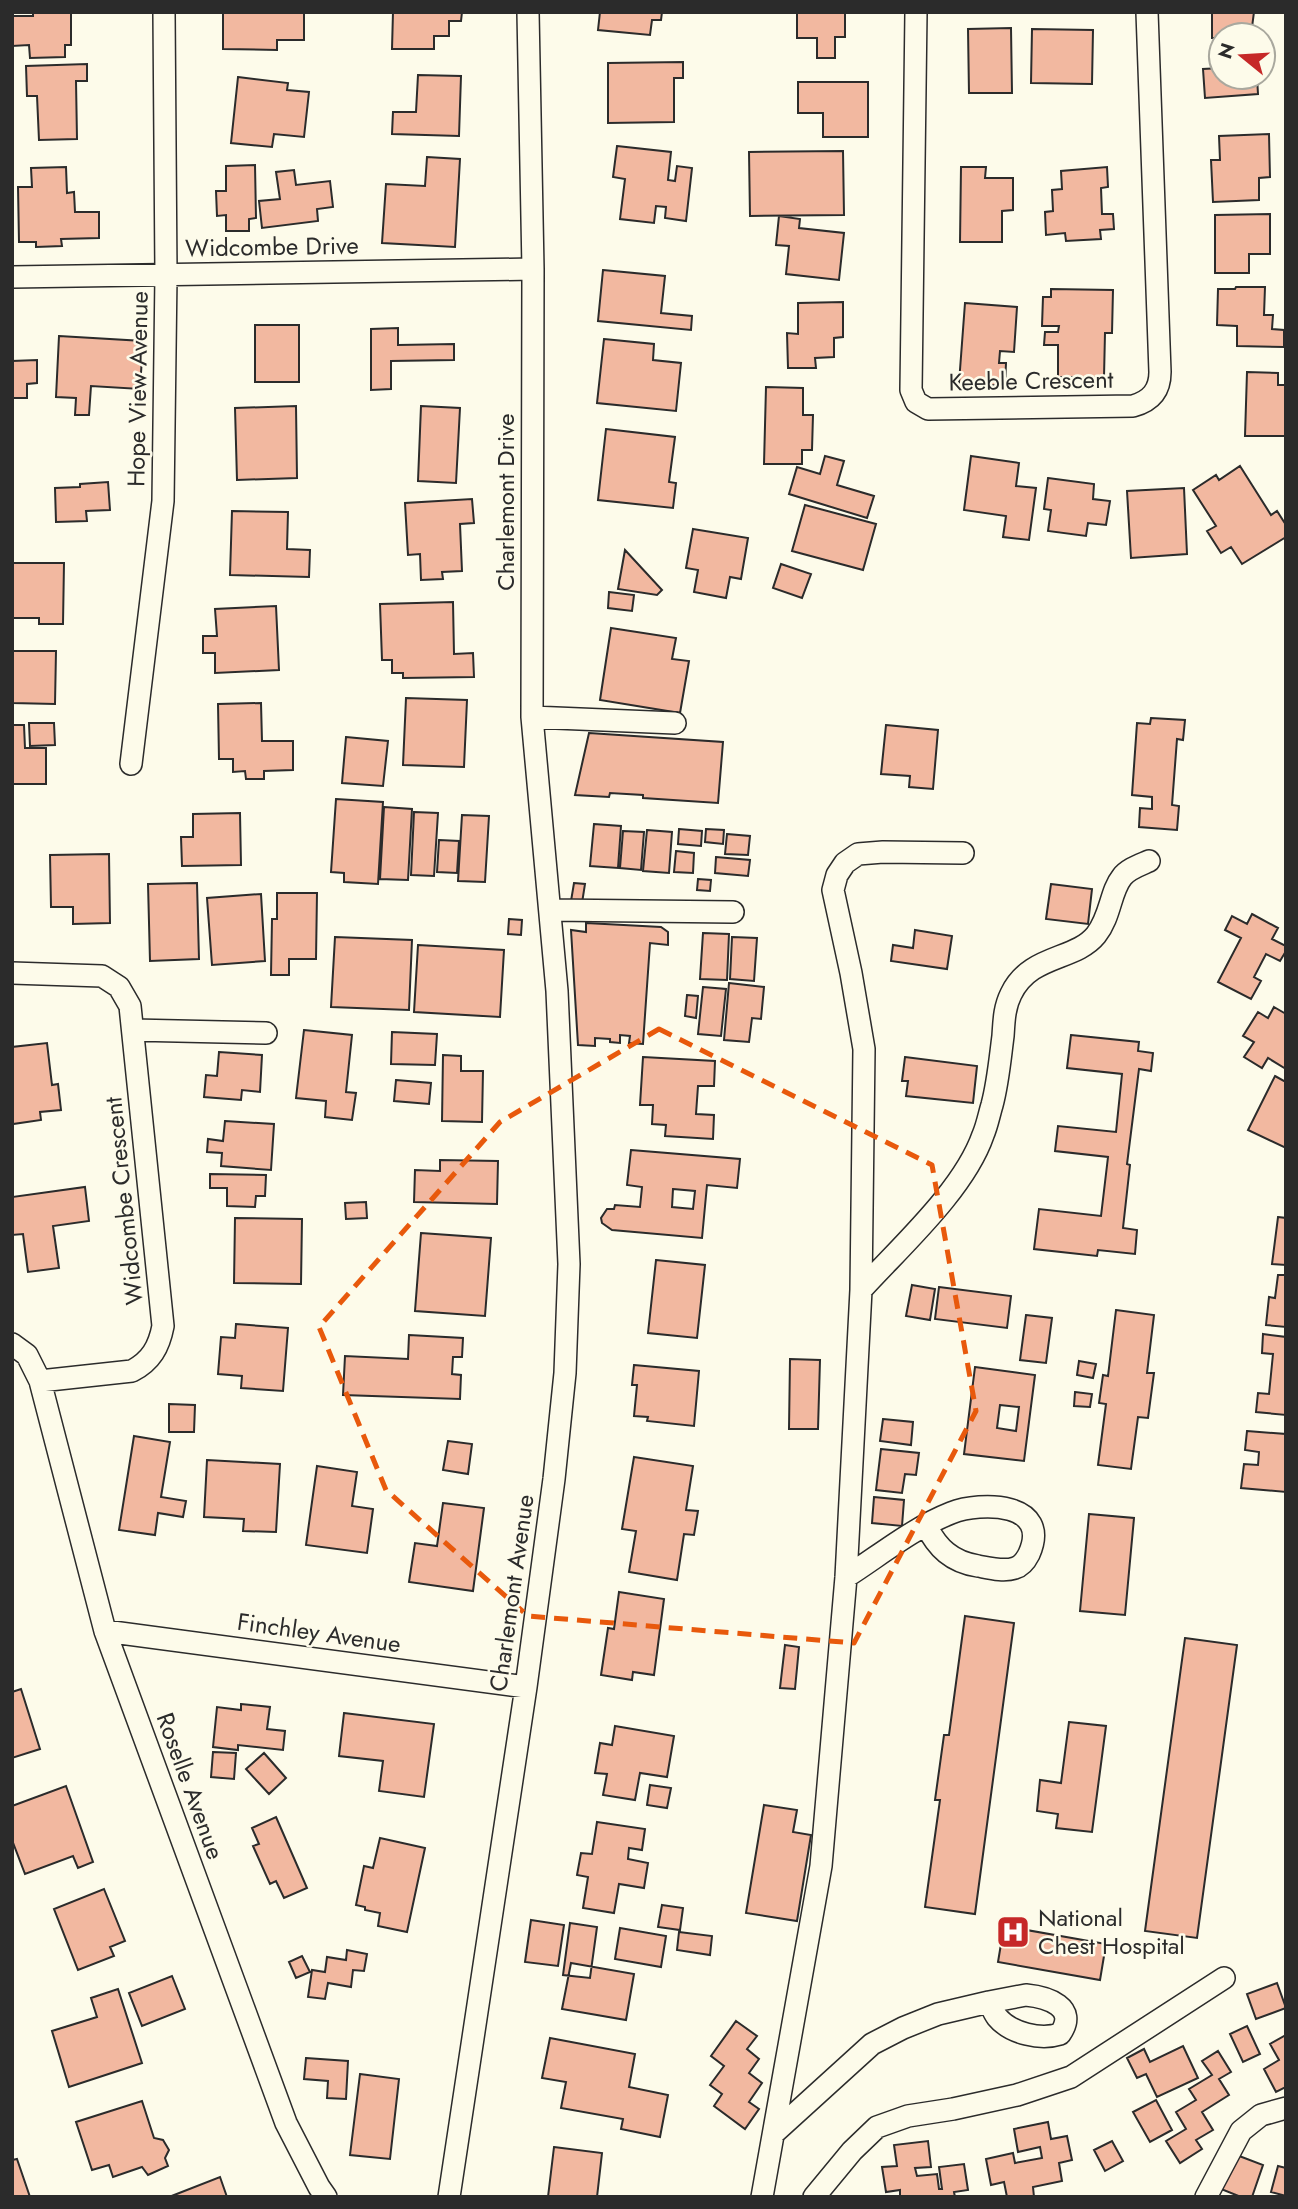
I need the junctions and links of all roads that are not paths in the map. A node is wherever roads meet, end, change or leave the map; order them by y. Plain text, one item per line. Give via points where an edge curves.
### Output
1 (164, 12) edge
2 (528, 12) edge
3 (916, 12) edge
4 (1147, 12) edge
5 (533, 269) junction
6 (166, 275) junction
7 (12, 277) edge
8 (532, 717) junction
9 (675, 723) dead end
10 (131, 764) dead end
11 (963, 853) dead end
12 (1149, 861) dead end
13 (550, 910) junction
14 (733, 912) dead end
15 (12, 973) edge
16 (557, 991) joint
17 (133, 1030) junction
18 (266, 1033) dead end
19 (861, 1290) junction
20 (12, 1344) edge
21 (40, 1381) junction
22 (926, 1525) junction
23 (846, 1577) junction
24 (106, 1631) junction
25 (526, 1687) junction
26 (1224, 1978) dead end
27 (989, 2002) dead end
28 (1286, 2108) edge
29 (774, 2133) junction
30 (327, 2197) edge
31 (449, 2197) edge
32 (762, 2197) edge
33 (814, 2197) edge
34 (1206, 2197) edge

1 - 6 street, Hope View Avenue
2 - 5 street, Charlemont Drive
3 - 4 street, Keeble Crescent via 911,390 916,402 928,409 1133,406 1156,391 1160,372
5 - 6 street, Widcombe Drive
5 - 8 street, Charlemont Drive
6 - 7 street, Widcombe Drive
6 - 10 street, Hope View Avenue via 163,501
8 - 9 street
8 - 13 street, Charlemont Drive
11 - 19 street via 858,854 845,863 832,890 864,1049
12 - 19 street via 1122,877 1104,925 1093,939 1034,967 1020,980 1005,1013 993,1101 983,1137 942,1201
13 - 14 street
13 - 16 street, Charlemont Drive
15 - 17 street, Widcombe Crescent via 102,976 119,987 130,1006
16 - 25 street, Charlemont Avenue via 569,1265 565,1373
17 - 18 street
17 - 21 street, Widcombe Crescent via 163,1326 160,1341 144,1364 132,1371
19 - 23 street
20 - 21 street via 27,1355
21 - 24 street, Roselle Avenue
22 - 22 street via 952,1512 1001,1506 1025,1516 1034,1535 1019,1567 996,1569 960,1562 944,1552
22 - 23 street
23 - 29 street via 821,1866
24 - 25 street, Finchley Avenue
24 - 30 street, Roselle Avenue via 286,2123
25 - 31 street, Charlemont Avenue
26 - 33 street via 1071,2077 1017,2095 908,2116 877,2127
27 - 29 street via 938,2014 872,2044
28 - 34 street via 1261,2115 1241,2131
29 - 32 street

